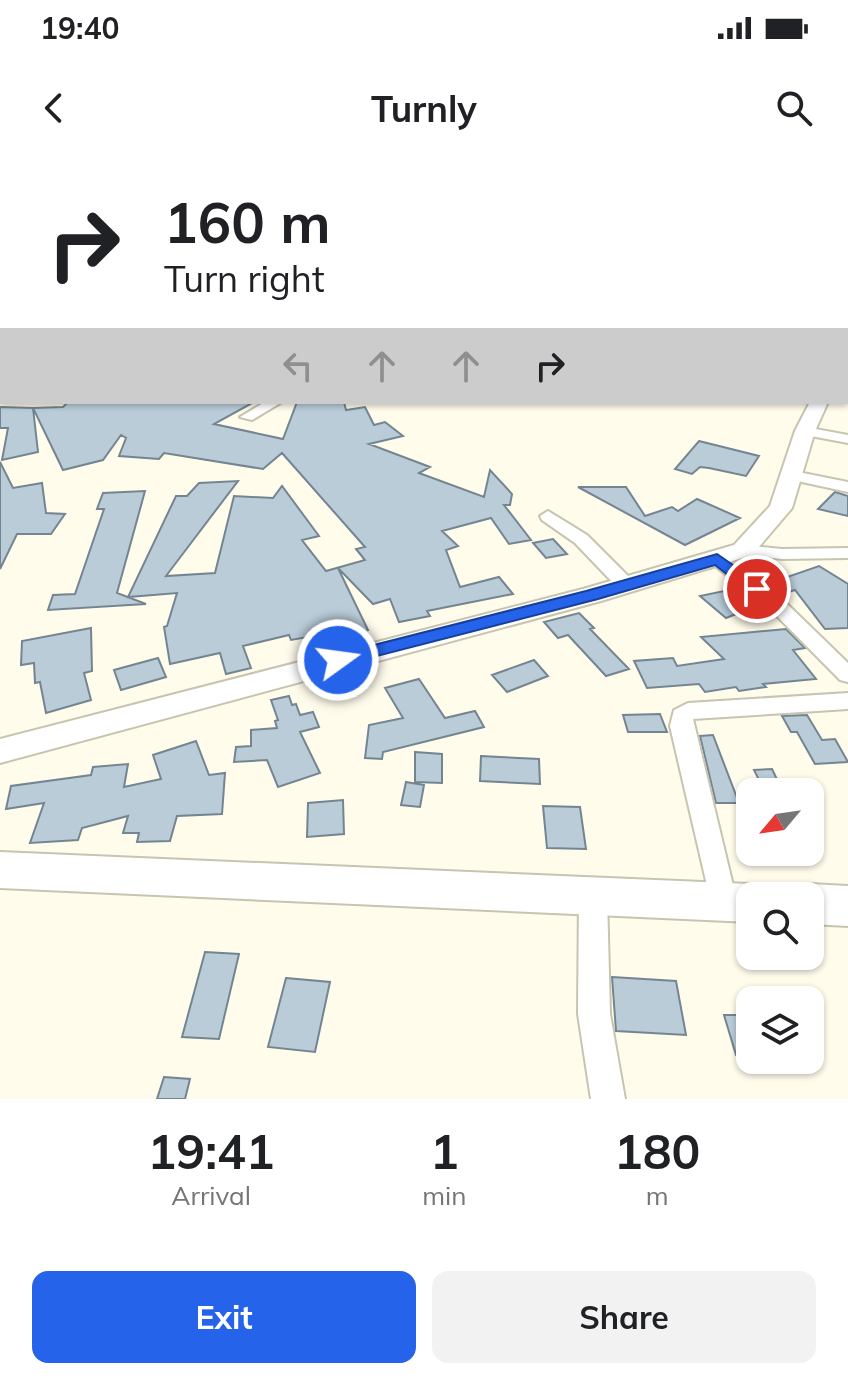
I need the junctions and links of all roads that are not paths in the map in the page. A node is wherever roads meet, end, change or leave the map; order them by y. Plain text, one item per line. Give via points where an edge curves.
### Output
1 (271, 404) edge
2 (818, 404) edge
3 (247, 417) dead end
4 (805, 431) junction
5 (848, 439) edge
6 (793, 476) junction
7 (848, 487) edge
8 (548, 516) dead end
9 (848, 553) edge
10 (730, 554) junction
11 (626, 585) junction
12 (848, 675) edge
13 (848, 701) edge
14 (0, 751) edge
15 (0, 870) edge
16 (593, 896) junction
17 (736, 902) edge
18 (824, 905) edge
19 (848, 906) edge
20 (608, 1099) edge

1 - 3 street
2 - 4 street
4 - 5 street
4 - 6 street
6 - 7 street
6 - 10 street via 781,508
8 - 11 street via 581,539
9 - 10 street
10 - 11 street
10 - 12 street
11 - 14 street
13 - 17 street via 688,711 682,716
15 - 16 main road
16 - 17 main road
16 - 20 street via 594,1014
18 - 19 main road

